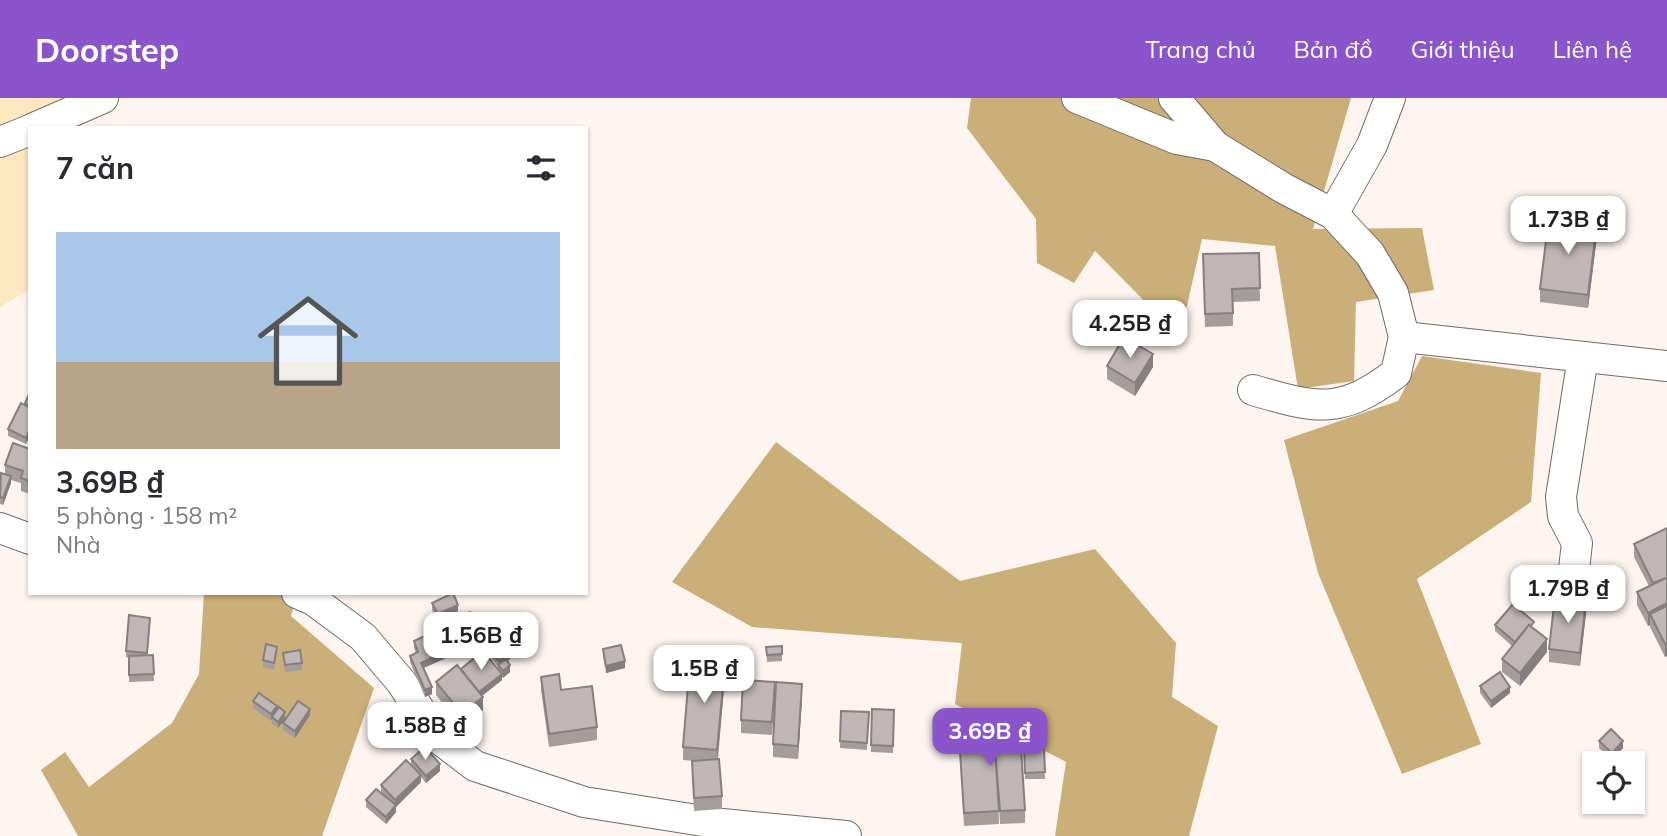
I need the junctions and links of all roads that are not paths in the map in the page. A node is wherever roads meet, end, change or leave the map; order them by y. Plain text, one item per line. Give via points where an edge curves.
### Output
1 (103, 98) edge
2 (1077, 98) edge
3 (1174, 98) edge
4 (1390, 98) edge
5 (39, 126) edge
6 (28, 131) edge
7 (0, 142) edge
8 (1215, 146) junction
9 (1333, 214) junction
10 (1404, 337) junction
11 (1583, 356) junction
12 (1667, 366) edge
13 (1253, 390) dead end
14 (0, 528) edge
15 (28, 538) edge
16 (302, 595) edge
17 (1571, 595) dead end
18 (651, 825) edge
19 (846, 836) edge

1 - 5 street
2 - 8 street via 1177,139
3 - 8 street
4 - 9 street via 1371,145
6 - 7 street
8 - 9 street
9 - 10 street via 1370,254 1394,293
10 - 11 street
10 - 13 street via 1396,373 1367,395 1337,406 1293,402
11 - 12 street
11 - 17 street via 1561,497 1563,516 1577,543
14 - 15 street
16 - 18 street via 363,637 402,683 437,737 475,766
18 - 19 street

